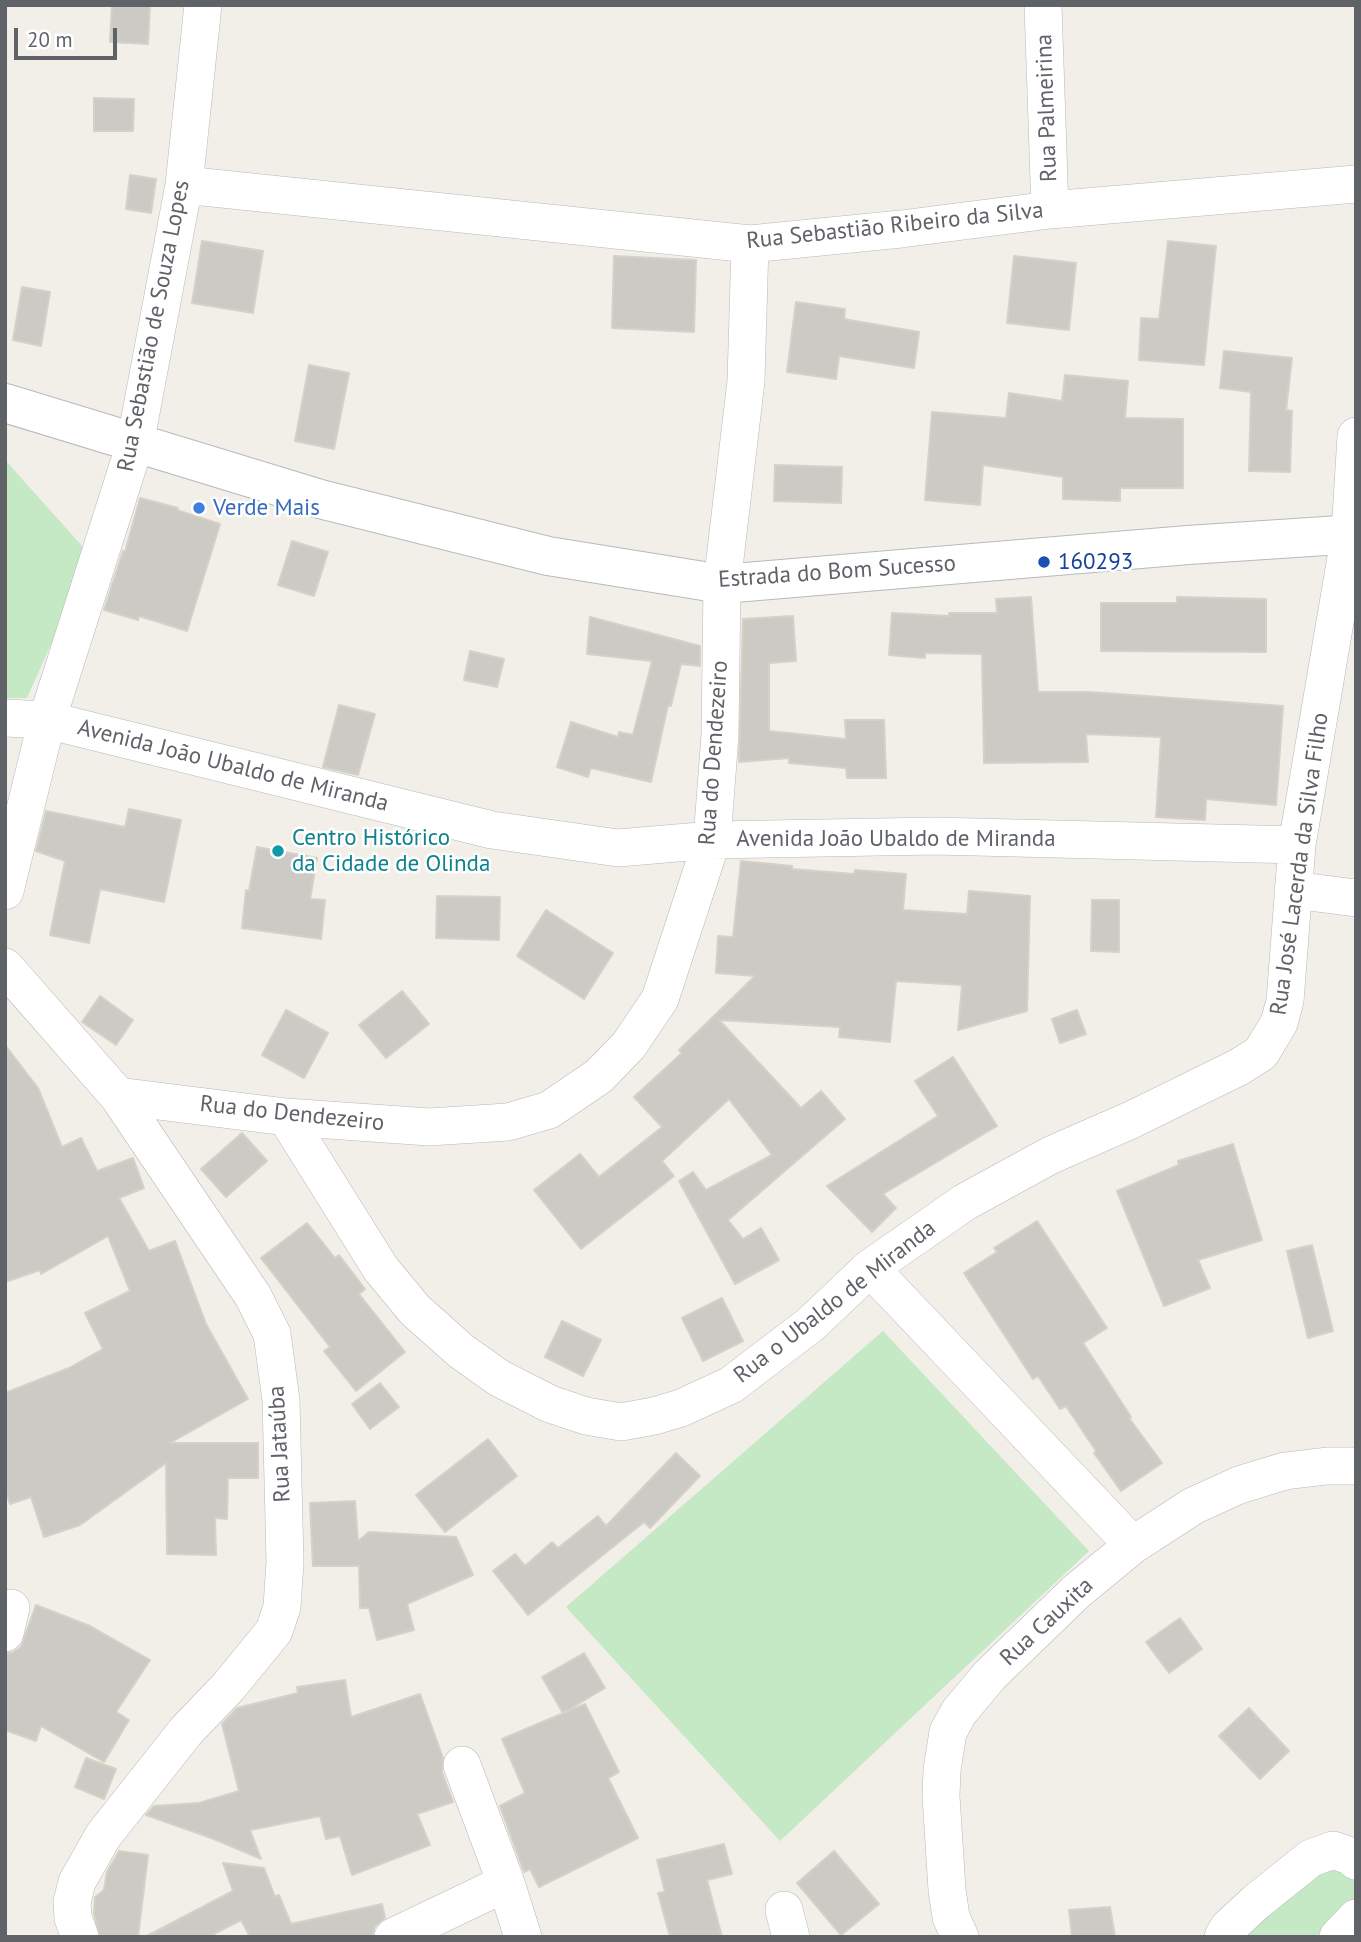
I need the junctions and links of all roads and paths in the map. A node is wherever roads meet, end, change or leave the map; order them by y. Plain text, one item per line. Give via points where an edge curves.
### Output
1 (203, 5) edge
2 (1043, 5) edge
3 (1356, 184) edge
4 (184, 185) junction
5 (1050, 210) junction
6 (750, 244) junction
7 (5, 403) edge
8 (1356, 436) edge
9 (135, 444) junction
10 (1353, 534) edge
11 (722, 584) junction
12 (5, 718) edge
13 (47, 720) junction
14 (712, 840) junction
15 (1297, 845) junction
16 (1293, 890) junction
17 (5, 891) edge
18 (1356, 898) edge
19 (5, 967) edge
20 (1239, 1067) joint
21 (118, 1096) junction
22 (286, 1117) junction
23 (870, 1268) junction
24 (1356, 1466) edge
25 (1133, 1545) junction
26 (462, 1765) dead end
27 (1356, 1861) edge
28 (506, 1883) junction
29 (1356, 1918) edge
30 (80, 1937) edge
31 (393, 1937) edge
32 (523, 1937) edge
33 (960, 1937) edge
34 (1223, 1937) edge
35 (1338, 1937) edge

1 - 4 street, Rua Sebastião de Souza Lopes
2 - 5 street, Rua Palmeirina
3 - 5 street, Rua Sebastião Ribeiro da Silva
4 - 6 street, Rua Sebastião Ribeiro da Silva
4 - 9 street, Rua Sebastião de Souza Lopes
5 - 6 street, Rua Sebastião Ribeiro da Silva
6 - 11 street, Rua do Dendezeiro via 746,381
7 - 9 street, Estrada do Bom Sucesso
8 - 10 street, Rua José Lacerda da Silva Filho
9 - 11 street, Estrada do Bom Sucesso via 320,499 548,556
9 - 13 street, Rua Sebastião de Souza Lopes
10 - 11 street, Estrada do Bom Sucesso
10 - 15 street, Rua José Lacerda da Silva Filho
11 - 14 street, Rua do Dendezeiro via 720,735
12 - 13 street, Avenida João Ubaldo de Miranda
13 - 14 street, Avenida João Ubaldo de Miranda via 492,830 618,848
13 - 17 street, Rua Sebastião de Souza Lopes
14 - 15 street, Avenida João Ubaldo de Miranda via 935,836
14 - 22 street, Rua do Dendezeiro via 660,999 629,1045 599,1076 549,1110 508,1122 429,1127
15 - 16 street, Rua José Lacerda da Silva Filho
16 - 18 street
16 - 20 street, Rua José Lacerda da Silva Filho via 1285,1001 1279,1023 1261,1053
19 - 21 street, Rua Jataúba
20 - 23 street, Rua o Ubaldo de Miranda via 1051,1155 965,1202
21 - 22 street, Rua do Dendezeiro
21 - 30 street, Rua Jataúba via 253,1296 272,1334 281,1400 285,1562 282,1606 274,1631 145,1781 87,1862 72,1902
22 - 23 street, Rua o Ubaldo de Miranda via 381,1269 415,1310 499,1378 586,1416 621,1422 654,1416 731,1385 811,1324
23 - 25 street
24 - 25 street, Rua Cauxita via 1285,1471 1239,1485 1194,1506
25 - 33 street, Rua Cauxita via 1019,1646 959,1712 948,1732 942,1770 944,1850 951,1917
26 - 28 street
27 - 34 street via 1333,1850 1311,1858 1256,1902
28 - 31 street
28 - 32 street
29 - 35 street

